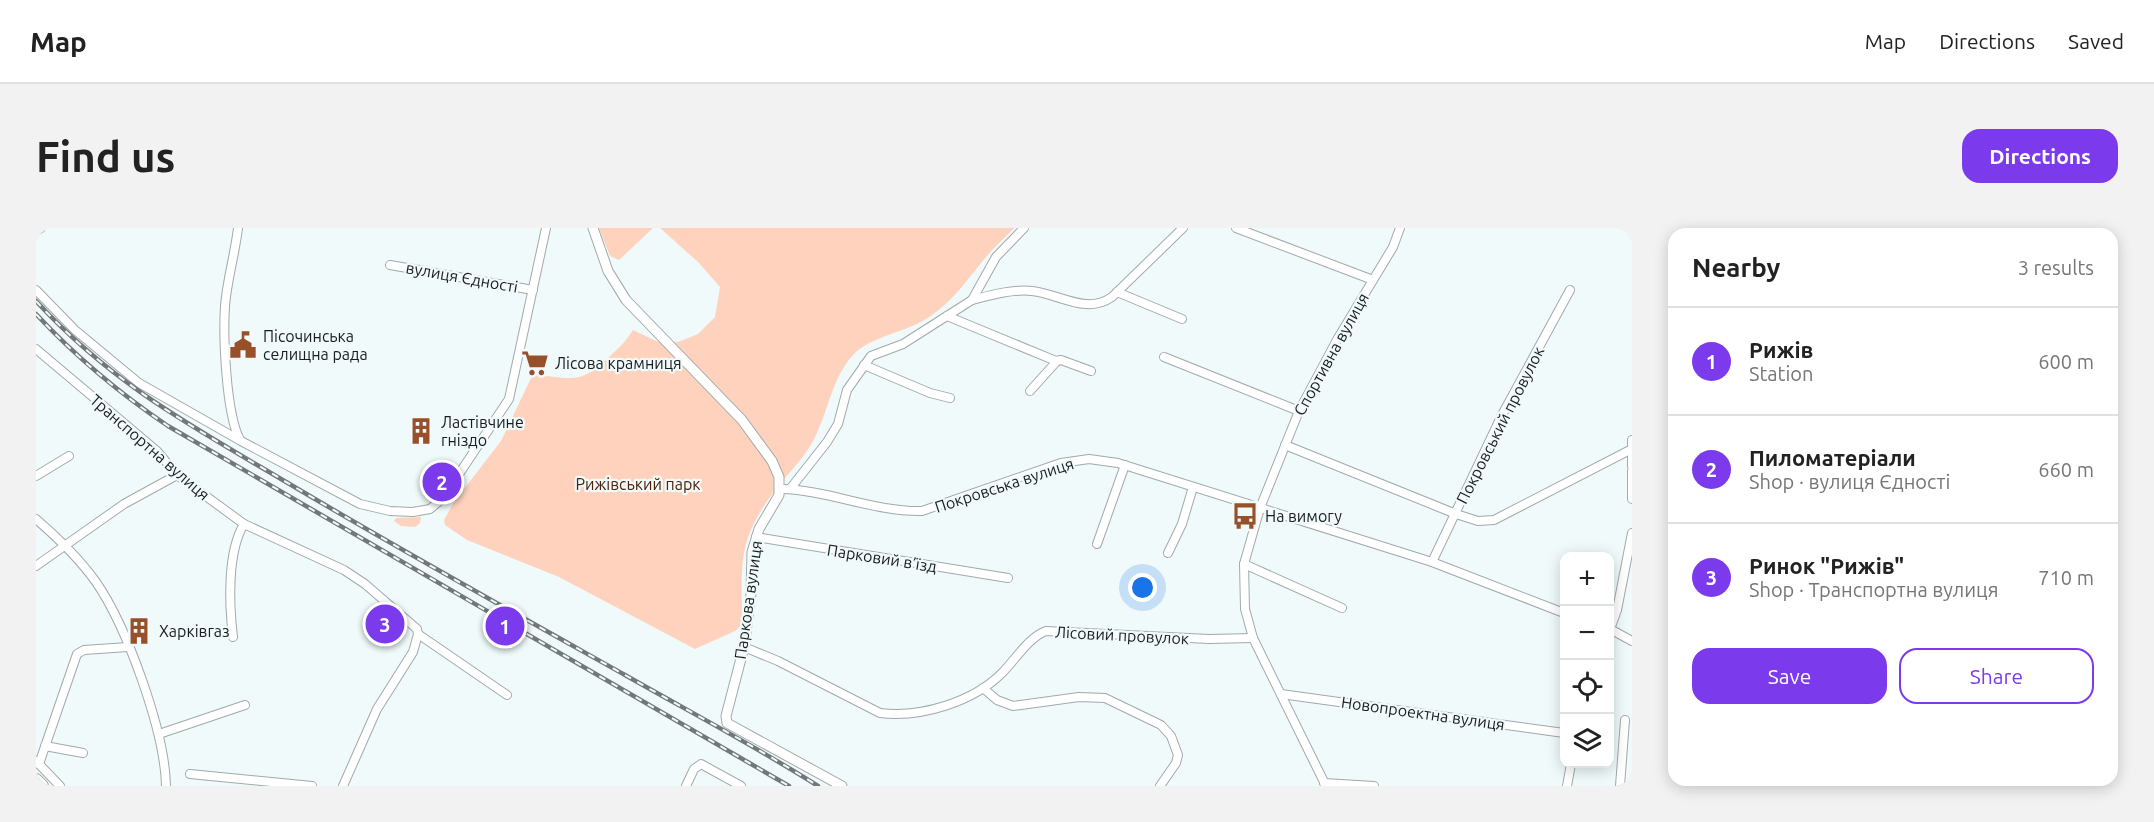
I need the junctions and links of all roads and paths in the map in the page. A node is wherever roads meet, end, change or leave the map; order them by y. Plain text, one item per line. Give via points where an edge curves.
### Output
1 (41, 228) edge
2 (238, 228) edge
3 (546, 228) edge
4 (593, 228) edge
5 (1024, 228) edge
6 (1183, 228) edge
7 (1236, 228) edge
8 (1400, 228) edge
9 (36, 231) edge
10 (390, 266) dead end
11 (1372, 280) junction
12 (36, 290) edge
13 (533, 290) junction
14 (1570, 290) dead end
15 (1117, 292) junction
16 (972, 300) junction
17 (947, 316) junction
18 (1182, 319) dead end
19 (36, 349) edge
20 (1164, 357) dead end
21 (1057, 361) junction
22 (864, 365) junction
23 (1091, 372) dead end
24 (1030, 391) dead end
25 (950, 398) dead end
26 (1299, 411) junction
27 (1632, 440) edge
28 (241, 441) junction
29 (1285, 445) junction
30 (1630, 450) junction
31 (69, 456) dead end
32 (1125, 465) junction
33 (1632, 466) edge
34 (1632, 471) edge
35 (177, 475) junction
36 (36, 476) edge
37 (1193, 487) junction
38 (785, 489) junction
39 (1632, 499) edge
40 (1260, 508) junction
41 (1456, 514) junction
42 (36, 519) edge
43 (244, 524) junction
44 (1632, 533) edge
45 (756, 537) junction
46 (1097, 544) dead end
47 (67, 546) junction
48 (1168, 553) dead end
49 (1432, 562) junction
50 (1244, 564) junction
51 (36, 566) edge
52 (1008, 578) dead end
53 (1342, 608) dead end
54 (1560, 611) edge
55 (1614, 618) edge
56 (1614, 631) edge
57 (418, 634) junction
58 (233, 637) dead end
59 (1253, 638) junction
60 (1632, 641) edge
61 (128, 647) junction
62 (744, 647) junction
63 (983, 688) junction
64 (1281, 694) junction
65 (507, 695) dead end
66 (245, 705) dead end
67 (1625, 720) dead end
68 (1560, 732) edge
69 (159, 734) junction
70 (45, 746) junction
71 (83, 753) dead end
72 (37, 763) edge
73 (1570, 768) edge
74 (190, 774) dead end
75 (36, 780) edge
76 (1325, 784) edge
77 (42, 786) edge
78 (60, 786) edge
79 (166, 786) edge
80 (312, 786) edge
81 (343, 786) edge
82 (686, 786) edge
83 (741, 786) edge
84 (842, 786) edge
85 (1160, 786) edge
86 (1374, 786) edge
87 (1567, 786) edge
88 (1620, 786) edge

1 - 9 street
2 - 28 street via 225,323 232,421
3 - 13 street, вулиця Єдності
4 - 38 street via 621,294 742,420 777,469
5 - 16 street, Паркова вулиця via 996,257
6 - 15 street
7 - 11 street
8 - 11 street, Спортивна вулиця via 1394,247
10 - 13 street, вулиця Єдності
11 - 26 street, Спортивна вулиця
12 - 28 street via 114,365
13 - 28 street, вулиця Єдності via 509,399 435,506 407,513 373,508
14 - 41 street, Покровський провулок via 1502,416
15 - 16 street via 1090,305 1031,291
15 - 18 street
16 - 17 street, Паркова вулиця
17 - 21 street
17 - 22 street, Паркова вулиця via 903,344 871,356
19 - 35 street, Транспортна вулиця via 157,451
20 - 26 street
21 - 23 street
21 - 24 street
22 - 25 street
22 - 38 street, Паркова вулиця via 847,390 838,424
26 - 29 street, Спортивна вулиця
27 - 30 street
29 - 40 street, Спортивна вулиця
29 - 41 street
30 - 33 street
30 - 41 street via 1494,520 1481,522
31 - 36 street
32 - 37 street, Покровська вулиця
32 - 38 street, Покровська вулиця via 1089,459 1061,463 921,511 901,512
32 - 46 street
34 - 39 street
35 - 43 street, Транспортна вулиця
35 - 47 street via 124,504
37 - 40 street, Покровська вулиця
37 - 48 street
38 - 45 street, Паркова вулиця
40 - 49 street, Покровська вулиця
40 - 50 street, Спортивна вулиця
41 - 49 street, Покровський провулок
42 - 47 street
43 - 57 street, Транспортна вулиця via 344,570 365,584
43 - 58 street via 236,544 229,595
44 - 55 street
45 - 52 street, Парковий в’їзд
45 - 62 street, Паркова вулиця
47 - 51 street
47 - 61 street via 97,584
49 - 54 street, Покровська вулиця
50 - 53 street
50 - 59 street, Спортивна вулиця via 1243,594
56 - 60 street
57 - 65 street, Транспортна вулиця
57 - 81 street
59 - 63 street, Лісовий провулок via 1046,631
59 - 64 street, Спортивна вулиця
61 - 69 street
61 - 70 street via 79,653
62 - 63 street, Лісовий провулок via 880,712 901,714 933,709
62 - 84 street, Паркова вулиця via 727,723
63 - 85 street via 1012,706 1079,697 1105,698 1161,725 1172,736 1178,755
64 - 68 street, Новопроектна вулиця
64 - 76 street, Спортивна вулиця
66 - 69 street
67 - 88 street
69 - 79 street
70 - 71 street
70 - 72 street
72 - 78 street
73 - 87 street
74 - 80 street
75 - 77 highway
76 - 86 street
82 - 83 street via 701,764

